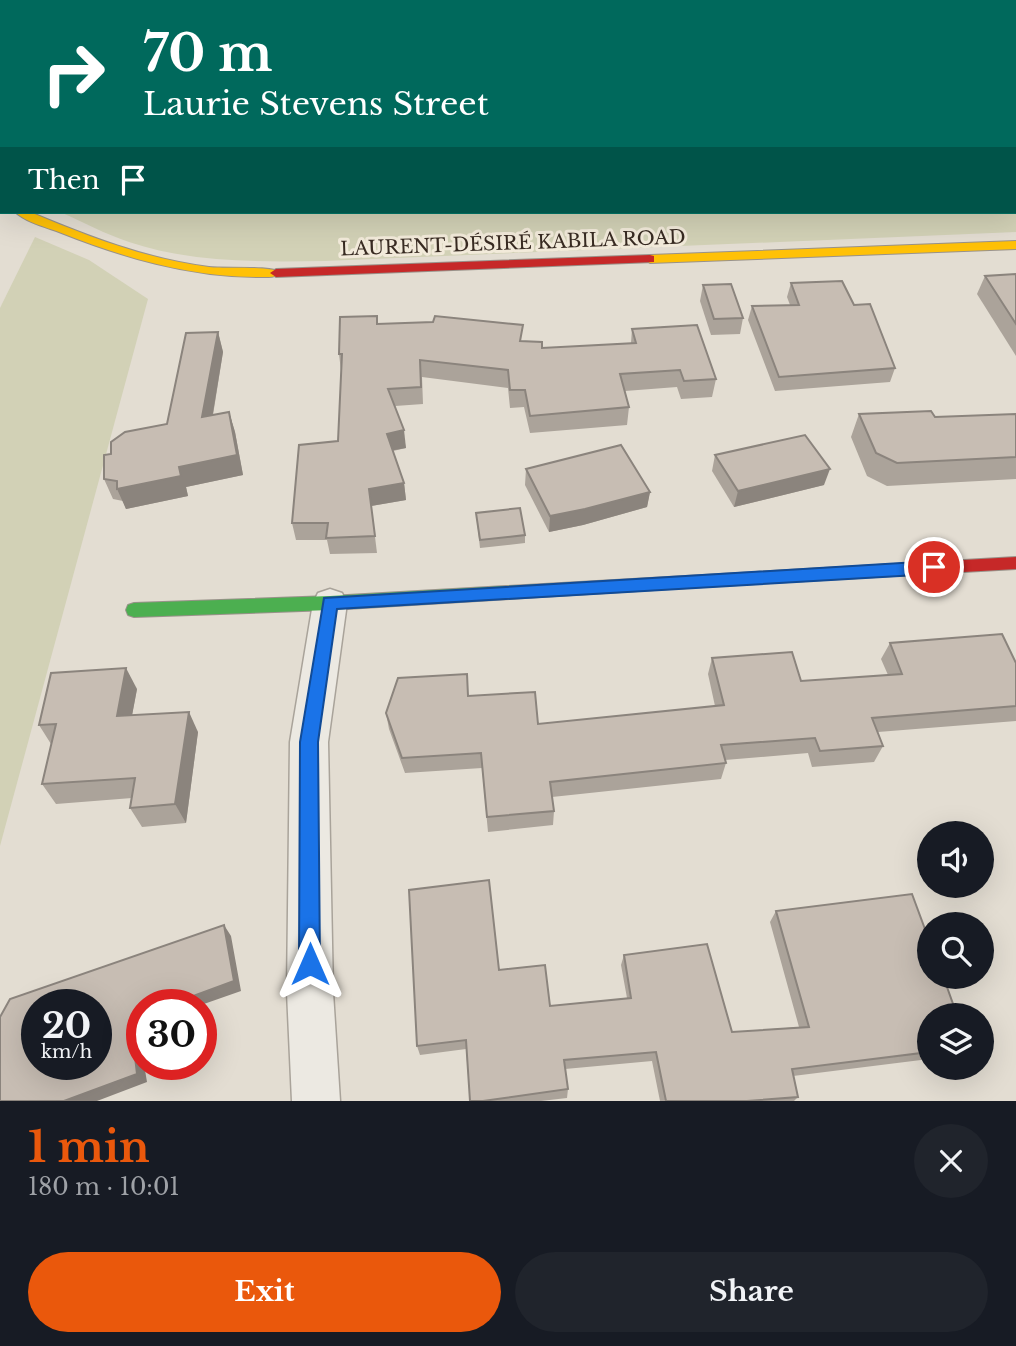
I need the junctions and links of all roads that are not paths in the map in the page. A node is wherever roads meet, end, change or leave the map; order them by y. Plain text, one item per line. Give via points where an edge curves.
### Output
1 (29, 214) edge
2 (1016, 245) edge
3 (1016, 562) edge
4 (330, 603) junction
5 (134, 611) dead end
6 (316, 1101) edge

1 - 2 street, LAURENT-DÉSIRÉ KABILA ROAD via 94,244 170,266 262,274
3 - 4 street
4 - 5 street
4 - 6 street via 309,742 310,992

